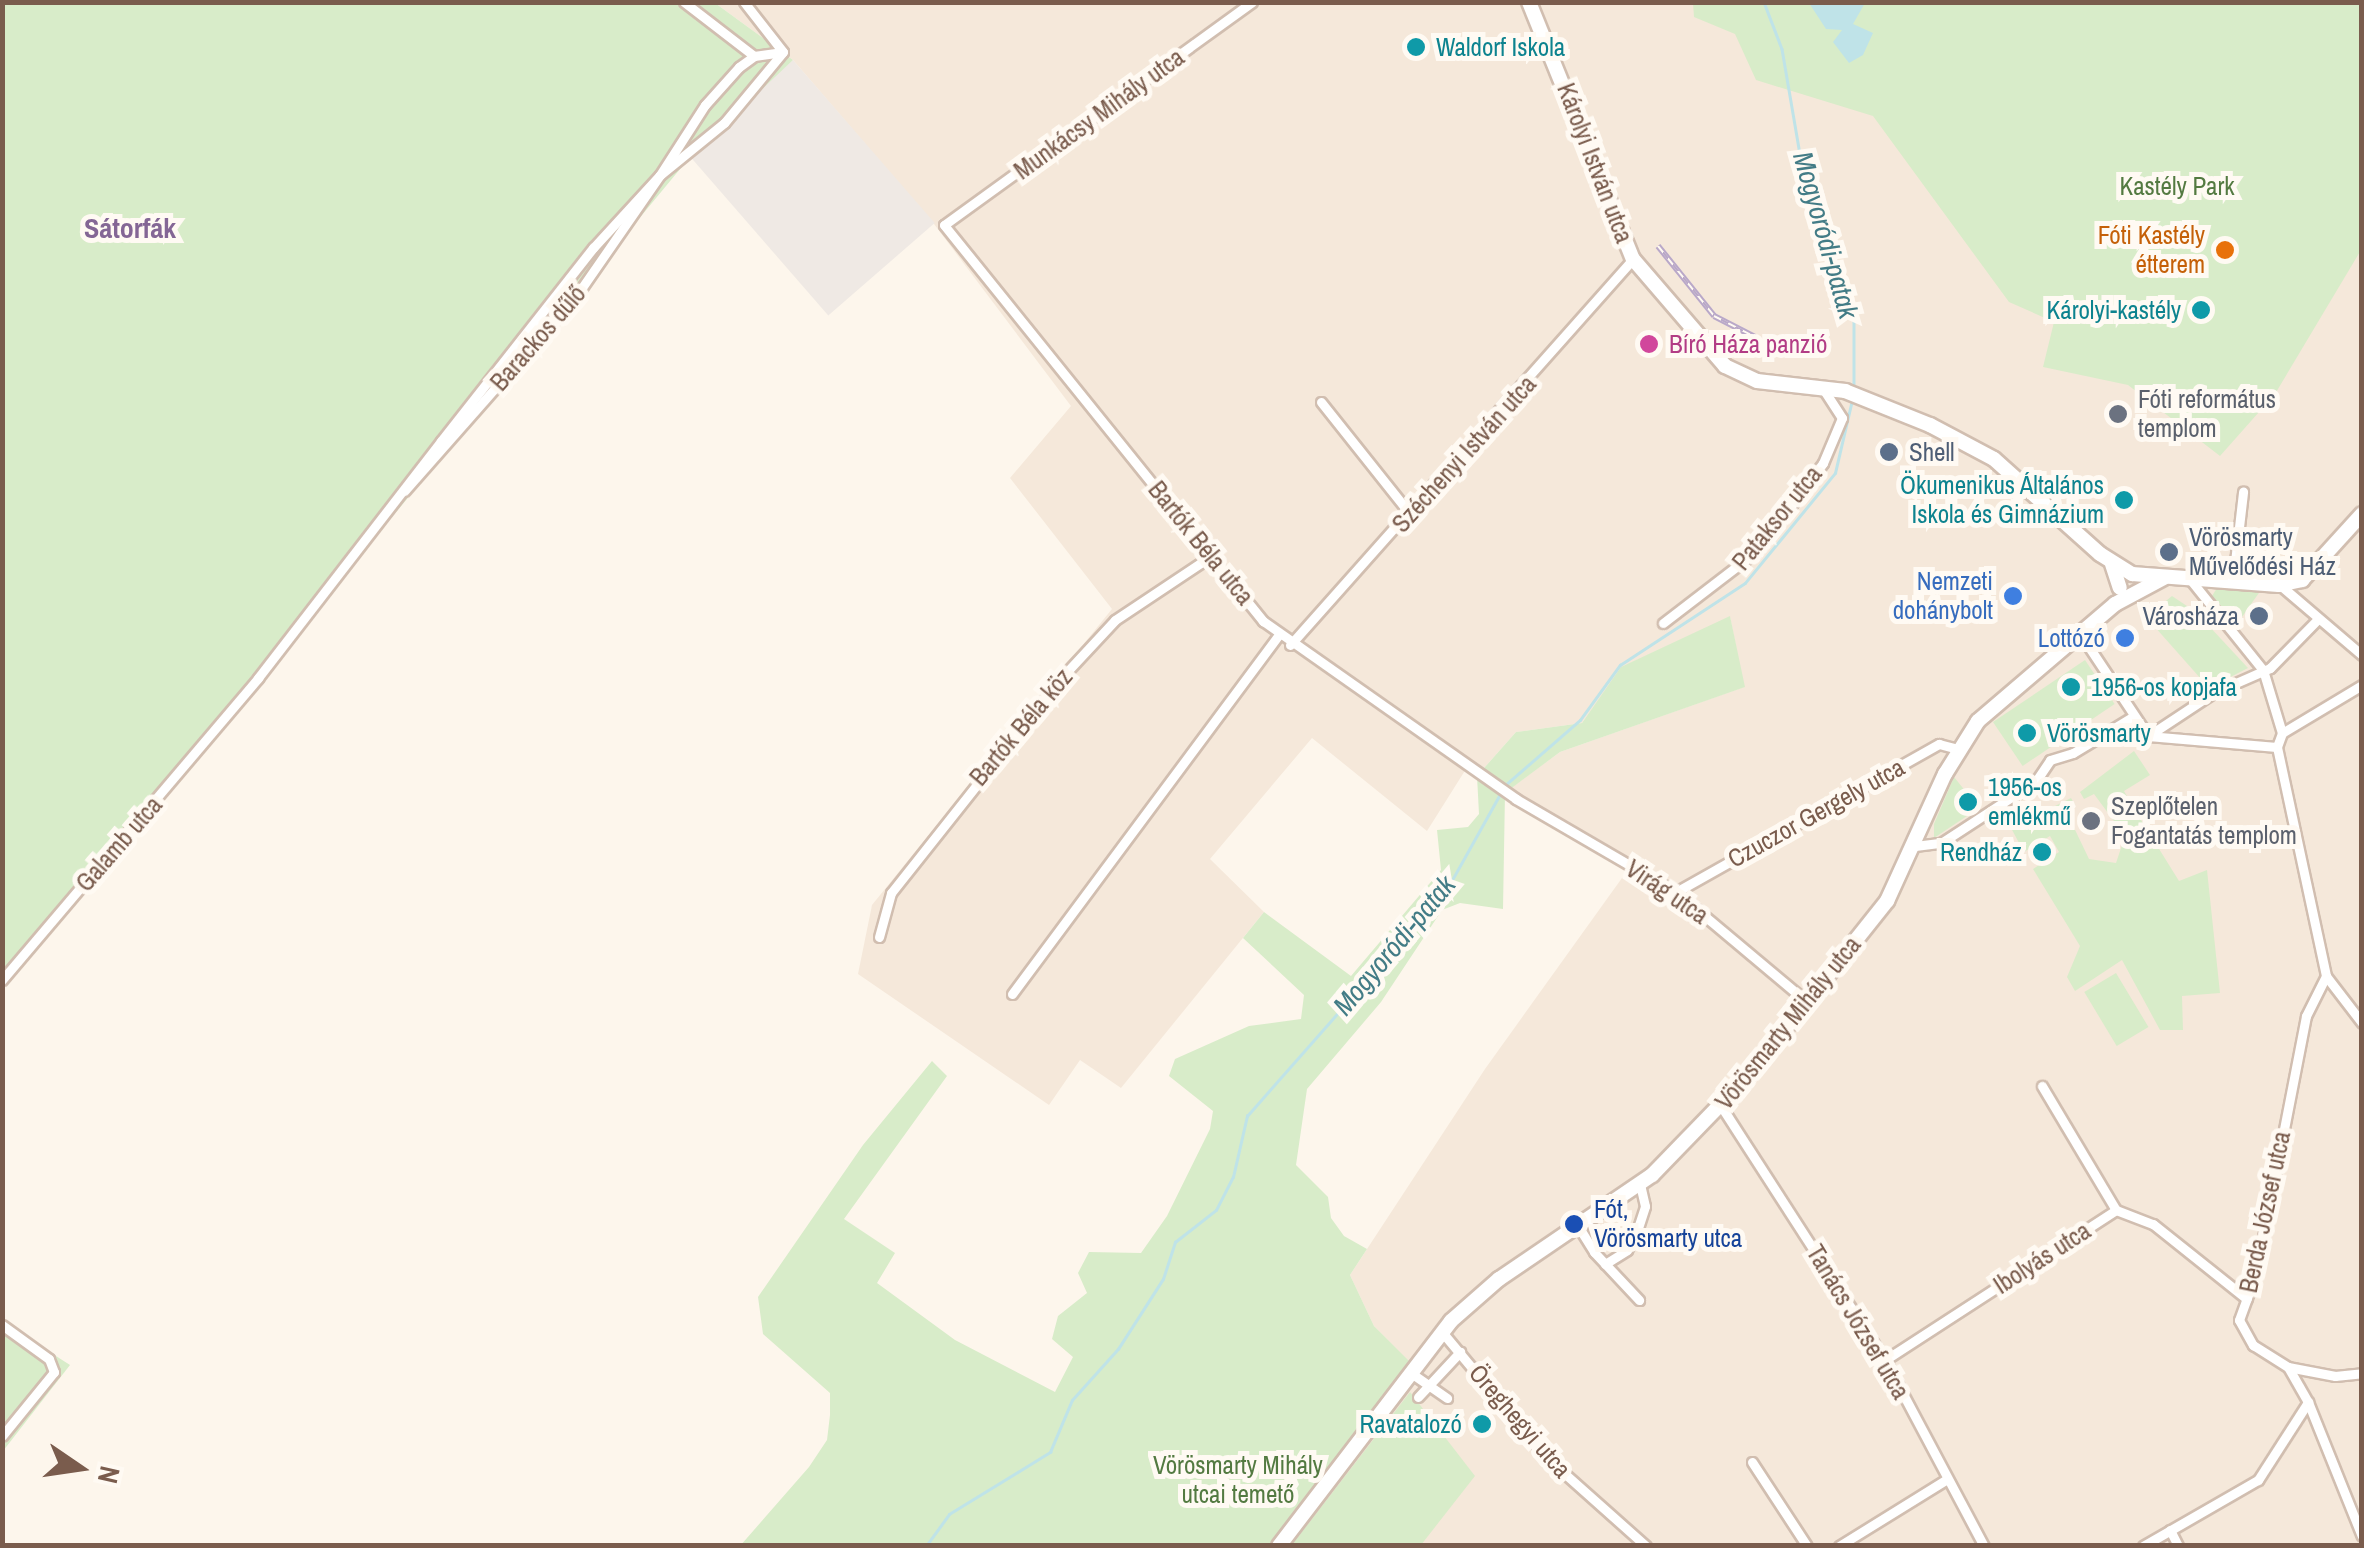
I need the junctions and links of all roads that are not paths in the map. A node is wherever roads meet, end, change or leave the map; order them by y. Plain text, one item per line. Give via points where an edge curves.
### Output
1 (684, 2) edge
2 (744, 2) edge
3 (1252, 2) edge
4 (1529, 2) edge
5 (782, 52) junction
6 (754, 56) junction
7 (660, 174) junction
8 (944, 224) joint
9 (1633, 259) junction
10 (1822, 388) junction
11 (1320, 402) dead end
12 (404, 491) junction
13 (2243, 492) dead end
14 (1410, 514) junction
15 (2362, 514) edge
16 (1211, 556) junction
17 (2112, 564) junction
18 (2132, 574) junction
19 (2164, 578) junction
20 (2190, 578) junction
21 (2233, 579) junction
22 (2280, 585) junction
23 (2119, 597) junction
24 (2317, 620) junction
25 (1663, 623) dead end
26 (1279, 635) junction
27 (2081, 635) junction
28 (1290, 644) junction
29 (2362, 655) edge
30 (2263, 670) junction
31 (2362, 685) edge
32 (233, 706) joint
33 (2134, 716) junction
34 (2282, 733) junction
35 (2148, 736) junction
36 (2277, 748) junction
37 (1958, 749) junction
38 (1516, 799) joint
39 (1916, 846) junction
40 (1676, 892) junction
41 (878, 937) dead end
42 (2326, 976) junction
43 (2, 980) edge
44 (1012, 994) dead end
45 (1807, 1002) junction
46 (2362, 1023) edge
47 (2042, 1086) dead end
48 (1722, 1106) junction
49 (1640, 1185) junction
50 (2116, 1210) junction
51 (1578, 1226) junction
52 (1605, 1264) junction
53 (2247, 1299) junction
54 (1639, 1300) dead end
55 (2, 1325) edge
56 (1442, 1332) junction
57 (1460, 1352) junction
58 (1885, 1360) junction
59 (2288, 1367) junction
60 (1411, 1373) junction
61 (2362, 1373) edge
62 (1428, 1387) junction
63 (1418, 1397) dead end
64 (1448, 1398) dead end
65 (2308, 1402) junction
66 (2, 1436) edge
67 (1752, 1462) dead end
68 (1947, 1479) junction
69 (2170, 1530) junction
70 (2362, 1536) edge
71 (1634, 1537) junction
72 (1280, 1546) edge
73 (1626, 1546) edge
74 (1646, 1546) edge
75 (1808, 1546) edge
76 (1838, 1546) edge
77 (1984, 1546) edge
78 (2143, 1546) edge
79 (2178, 1546) edge

1 - 6 street
2 - 5 street
3 - 8 street, Munkácsy Mihály utca
4 - 9 main road, Károlyi István utca
5 - 6 street
5 - 7 street, Barackos dűlő via 724,123
6 - 7 street, Barackos dűlő via 704,105
7 - 12 street, Barackos dűlő via 593,248
7 - 12 street, Barackos dűlő via 577,295
8 - 16 street, Bartók Béla utca
9 - 10 main road, Károlyi István utca via 1725,366 1757,381
9 - 14 street, Széchenyi István utca
10 - 17 main road, Károlyi István utca via 1853,394 1994,459
10 - 25 street, Pataksor utca via 1842,418 1823,463 1757,550
11 - 14 street
12 - 32 street, Barackos dűlő
13 - 21 street
14 - 28 street, Széchenyi István utca
15 - 22 main road via 2316,572
16 - 26 street, Bartók Béla utca
16 - 41 street, Bartók Béla köz via 1115,620 1063,676 891,893
17 - 18 main road, Károlyi István utca
17 - 23 main road
18 - 19 main road, Károlyi István utca
18 - 23 main road via 2134,586
19 - 20 main road, Károlyi István utca
19 - 23 main road
20 - 21 main road, Károlyi István utca
20 - 30 street
21 - 22 main road, Károlyi István utca
22 - 24 street
23 - 27 main road, Vörösmarty Mihály utca
24 - 29 street
24 - 30 street
26 - 28 street, Bartók Béla utca
26 - 44 street
27 - 33 street
27 - 37 main road, Vörösmarty Mihály utca via 2001,698
28 - 38 street, Bartók Béla utca
30 - 34 street
30 - 35 street
31 - 34 street
32 - 43 street, Galamb utca
33 - 35 street
33 - 39 street via 2073,754 2050,760 2036,781 1941,844
34 - 36 street
35 - 36 street
36 - 42 street
37 - 39 main road, Vörösmarty Mihály utca
37 - 40 street, Czuczor Gergely utca via 1939,744
38 - 40 street, Virág utca
39 - 45 main road, Vörösmarty Mihály utca via 1887,902
40 - 45 street, Virág utca
42 - 46 street
42 - 53 street, Berda József utca via 2306,1016
45 - 48 main road, Vörösmarty Mihály utca
47 - 50 street
48 - 49 main road, Vörösmarty Mihály utca
48 - 58 street, Tanács József utca
49 - 51 main road, Vörösmarty Mihály utca
49 - 52 street via 1645,1206 1638,1232 1627,1250
50 - 53 street, Ibolyás utca via 2153,1224
50 - 58 street, Ibolyás utca
51 - 52 street
51 - 56 main road, Vörösmarty Mihály utca via 1478,1295
52 - 54 street
53 - 59 street, Berda József utca via 2239,1320 2252,1345
55 - 66 street via 49,1359 51,1381
56 - 57 street, Öreghegyi utca
56 - 60 main road, Vörösmarty Mihály utca
57 - 62 street
57 - 71 street, Öreghegyi utca via 1546,1458
58 - 68 street, Tanács József utca
59 - 61 street via 2335,1376
59 - 65 street, Berda József utca
60 - 62 street
60 - 72 main road, Vörösmarty Mihály utca
62 - 63 street
62 - 64 street
65 - 69 street via 2258,1480
65 - 70 street, Berda József utca
67 - 75 street
68 - 76 street
68 - 77 street, Tanács József utca
69 - 78 street
69 - 79 street
71 - 73 street
71 - 74 street, Öreghegyi utca

